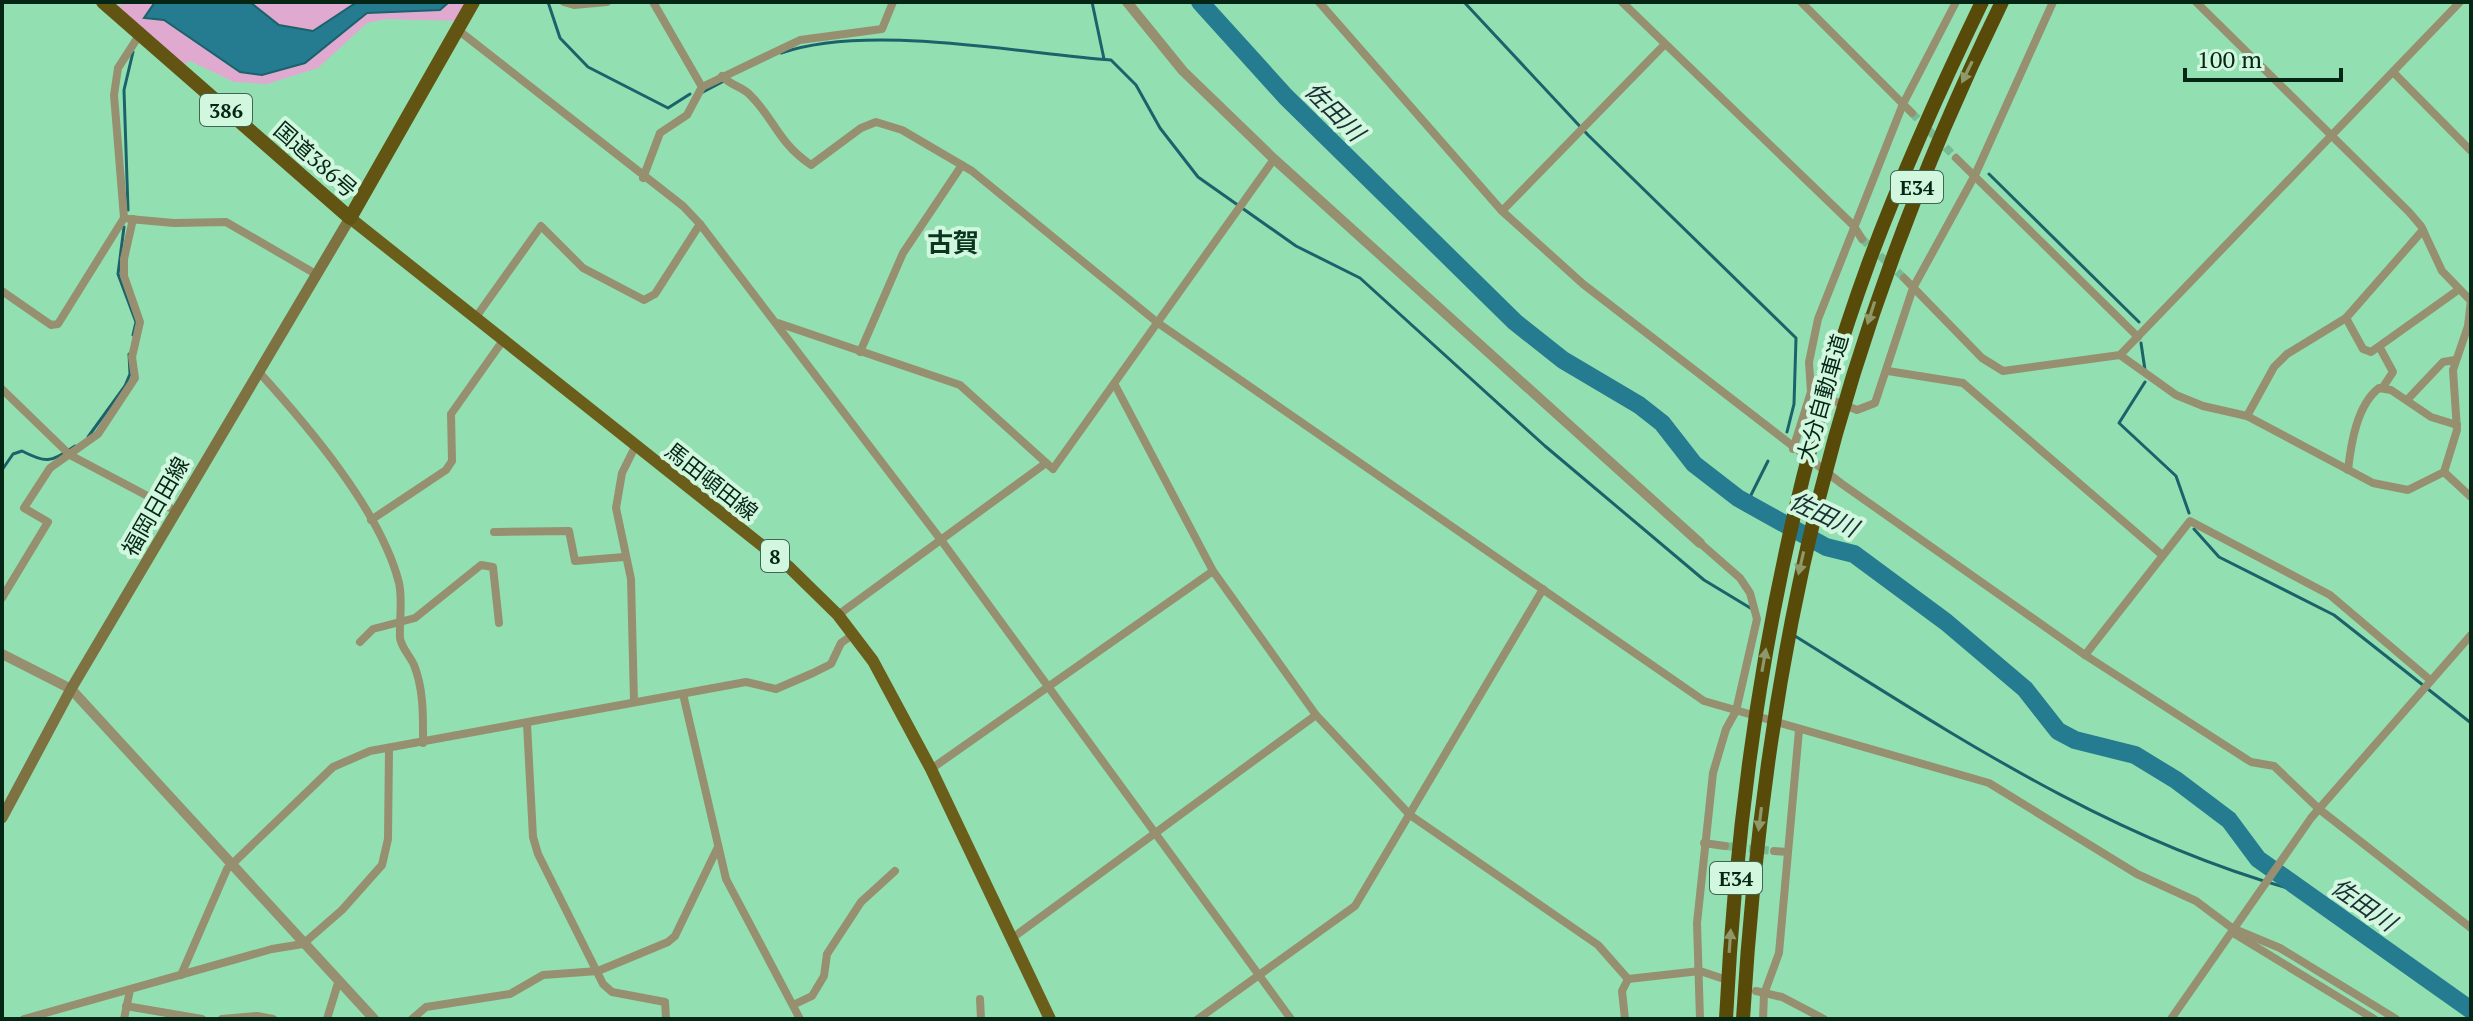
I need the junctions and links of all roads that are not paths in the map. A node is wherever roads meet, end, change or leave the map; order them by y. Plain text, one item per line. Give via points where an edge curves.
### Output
1 (473, 2) edge
2 (564, 2) edge
3 (607, 2) edge
4 (653, 2) edge
5 (893, 2) edge
6 (1127, 2) edge
7 (1319, 2) edge
8 (1622, 2) edge
9 (1801, 2) edge
10 (1956, 2) edge
11 (1982, 2) edge
12 (2002, 2) edge
13 (2053, 2) edge
14 (2196, 2) edge
15 (2460, 2) edge
16 (107, 3) edge
17 (458, 30) junction
18 (140, 34) junction
19 (1665, 44) junction
20 (2394, 73) junction
21 (722, 76) junction
22 (702, 87) junction
23 (1903, 104) junction
24 (1912, 113) tunnel mouth
25 (2333, 135) junction
26 (2471, 151) edge
27 (1956, 158) tunnel mouth
28 (1274, 159) junction
29 (962, 165) junction
30 (1975, 175) junction
31 (643, 178) junction
32 (1502, 211) junction
33 (350, 218) junction
34 (128, 219) junction
35 (700, 224) junction
36 (1853, 225) junction
37 (2423, 230) junction
38 (1862, 239) tunnel mouth
39 (314, 273) junction
40 (1904, 278) tunnel mouth
41 (1913, 288) junction
42 (2458, 290) junction
43 (2, 291) edge
44 (2471, 300) edge
45 (476, 317) junction
46 (2346, 318) junction
47 (777, 322) junction
48 (1158, 323) junction
49 (2138, 337) junction
50 (504, 339) junction
51 (2380, 348) junction
52 (860, 352) junction
53 (2120, 355) junction
54 (2455, 360) junction
55 (258, 371) junction
56 (1888, 371) junction
57 (1115, 385) junction
58 (2383, 387) junction
59 (2, 389) edge
60 (1811, 392) junction
61 (2407, 400) junction
62 (2247, 416) junction
63 (2457, 425) junction
64 (636, 445) junction
65 (1793, 449) junction
66 (67, 452) junction
67 (1046, 463) junction
68 (2348, 470) junction
69 (2444, 472) junction
70 (2471, 497) edge
71 (176, 511) junction
72 (371, 520) junction
73 (494, 532) dead end
74 (941, 540) junction
75 (1700, 543) joint
76 (2161, 554) junction
77 (624, 557) junction
78 (1213, 571) junction
79 (1543, 589) junction
80 (2, 598) edge
81 (838, 615) junction
82 (402, 623) junction
83 (499, 623) dead end
84 (854, 634) junction
85 (2471, 635) edge
86 (360, 642) dead end
87 (2, 654) edge
88 (2085, 655) junction
89 (2429, 679) junction
90 (1049, 688) junction
91 (71, 689) junction
92 (683, 694) junction
93 (634, 702) junction
94 (1736, 711) junction
95 (1316, 715) junction
96 (527, 724) junction
97 (1799, 730) junction
98 (423, 743) junction
99 (389, 749) junction
100 (931, 769) junction
101 (2319, 809) junction
102 (1410, 815) junction
103 (2, 818) edge
104 (1155, 834) junction
105 (1704, 843) junction
106 (1725, 846) tunnel mouth
107 (717, 849) junction
108 (1774, 851) tunnel mouth
109 (1787, 852) junction
110 (233, 864) junction
111 (895, 871) dead end
112 (2471, 928) edge
113 (2231, 930) junction
114 (1011, 939) junction
115 (303, 944) junction
116 (598, 971) junction
117 (1700, 971) junction
118 (181, 975) junction
119 (1259, 975) junction
120 (1721, 978) dead end
121 (2308, 978) junction
122 (1628, 979) junction
123 (2335, 981) junction
124 (338, 983) junction
125 (130, 990) junction
126 (1760, 992) junction
127 (980, 999) dead end
128 (795, 1004) junction
129 (126, 1006) junction
130 (24, 1019) edge
131 (124, 1019) edge
132 (202, 1019) edge
133 (222, 1019) edge
134 (273, 1019) edge
135 (327, 1019) edge
136 (374, 1019) edge
137 (412, 1019) edge
138 (666, 1019) edge
139 (800, 1019) edge
140 (981, 1019) edge
141 (1050, 1019) edge
142 (1198, 1019) edge
143 (1291, 1019) edge
144 (1625, 1019) edge
145 (1700, 1019) edge
146 (1726, 1019) edge
147 (1743, 1019) edge
148 (1763, 1019) edge
149 (1824, 1019) edge
150 (2171, 1019) edge
151 (2374, 1019) edge
152 (2396, 1019) edge

1 - 17 highway, 国道386号
2 - 3 street
4 - 22 street
5 - 21 street via 882,29 800,40
6 - 28 street via 1183,71
7 - 32 street
8 - 19 street
9 - 23 street
10 - 23 street
146 -> 11 highway, 大分自動車道 / E34 via 1752,737 1780,577 1833,372 1893,199
12 -> 147 highway, 大分自動車道 / E34 via 1909,205 1849,379 1797,582 1769,741
13 - 30 street
14 - 25 street
15 - 20 street
16 - 18 highway, 国道386号 / 386
17 - 31 street
17 - 33 highway, 国道386号
18 - 33 highway, 国道386号 / 386
18 - 34 street via 115,79
19 - 32 street
19 - 36 street
20 - 25 street
20 - 26 street
21 - 22 street
21 - 29 street via 748,93 788,150 811,165 876,122 902,130
22 - 31 street via 687,115 660,133
23 - 24 street
23 - 36 street
25 - 37 street
25 - 49 street
27 - 30 street
28 - 48 street
28 - 75 street
29 - 48 street
29 - 52 street via 903,253
30 - 41 street
30 - 49 street
31 - 35 street
32 - 65 street via 1583,284
33 - 39 main road, 福岡日田線
33 - 45 main road, 馬田頓田線 / 8
34 - 39 street via 226,222
34 - 43 street via 58,324 51,325
34 - 66 street via 124,276 140,322 132,357 135,378 98,434
35 - 45 street via 655,294 644,300 583,268 541,226
35 - 47 street
36 - 38 street
36 - 60 street via 1811,340
37 - 42 street via 2442,271
37 - 46 street
39 - 55 main road, 福岡日田線
40 - 41 street
41 - 53 street via 1982,358 2003,371
41 - 56 street
42 - 44 street
42 - 51 street
44 - 54 street
45 - 50 main road, 馬田頓田線 / 8
46 - 51 street via 2363,349
46 - 62 street via 2280,361
47 - 52 street
47 - 74 street
48 - 57 street
48 - 79 street
49 - 53 street
50 - 64 main road, 馬田頓田線 / 8
50 - 72 street via 451,414 452,461 446,470
51 - 58 street via 2393,372
52 - 67 street via 960,385
53 - 62 street via 2176,395
54 - 61 street via 2443,362
54 - 63 street
55 - 71 main road, 福岡日田線
55 - 72 street via 307,426
56 - 60 street via 1868,409 1857,410
56 - 76 street via 1963,383
57 - 67 street via 1059,465 1053,469
57 - 78 street
58 - 61 street
58 - 68 street via 2368,398 2352,438
59 - 66 street
60 - 65 street
61 - 63 street via 2431,417
62 - 68 street
63 - 69 street
64 - 77 street via 622,473 616,508
64 - 81 main road, 馬田頓田線 / 8 via 789,567
65 - 88 street
66 - 71 street
66 - 80 street via 24,508 48,522
67 - 74 street
68 - 69 street via 2373,483 2408,490
69 - 70 street
71 - 91 main road, 福岡日田線
72 - 82 street via 400,586
73 - 77 street via 569,531 575,561
74 - 81 street
74 - 90 street
75 - 94 street via 1740,578 1757,619
76 - 88 street
76 - 89 street via 2190,521 2330,595
77 - 93 street via 631,579
78 - 90 street
78 - 95 street
79 - 94 street via 1704,701
79 - 102 street
81 - 84 main road, 馬田頓田線 / 8
82 - 83 street via 481,565 493,567
82 - 86 street via 373,629
82 - 98 street via 400,640 414,664 422,700
84 - 92 street via 841,643 831,664 776,689 746,682
84 - 100 main road, 馬田頓田線 / 8
85 - 89 street
87 - 91 street
88 - 101 street via 2251,762 2274,766
89 - 101 street
90 - 100 street
90 - 104 street
91 - 103 main road, 福岡日田線
91 - 110 street
92 - 93 street
92 - 107 street
93 - 96 street
94 - 97 street
94 - 105 street via 1713,773
95 - 102 street
95 - 104 street
96 - 98 street
96 - 116 street via 536,846
97 - 109 street
97 - 113 street via 1989,783 2137,874 2196,901
98 - 99 street
99 - 110 street via 333,767
99 - 115 street via 388,839 382,865
100 - 114 main road, 馬田頓田線 / 8
101 - 112 street
101 - 113 street
102 - 119 street via 1355,906
102 - 122 street via 1598,945
104 - 114 street
104 - 119 street
105 - 106 street
105 - 117 street via 1697,923
107 - 116 street via 675,936
107 - 128 street via 740,908
108 - 109 street
109 - 126 street via 1779,953
110 - 115 street
110 - 118 street
111 - 128 street via 861,902 827,954 824,976 812,996
113 - 121 street
113 - 123 street via 2280,948
113 - 150 street
114 - 141 main road, 馬田頓田線 / 8
115 - 118 street
115 - 124 street
116 - 137 street via 543,975 510,994 426,1007
116 - 138 street via 612,992 665,1002
117 - 120 street
117 - 122 street
117 - 145 street
118 - 125 street
119 - 142 street
119 - 143 street
121 - 123 street
121 - 151 street
122 - 144 street via 1622,991
123 - 152 street
124 - 135 street
124 - 136 street
125 - 129 street
125 - 130 street
126 - 148 street
126 - 149 street
127 - 140 street
128 - 139 street
129 - 131 street
129 - 132 street
133 - 134 street

